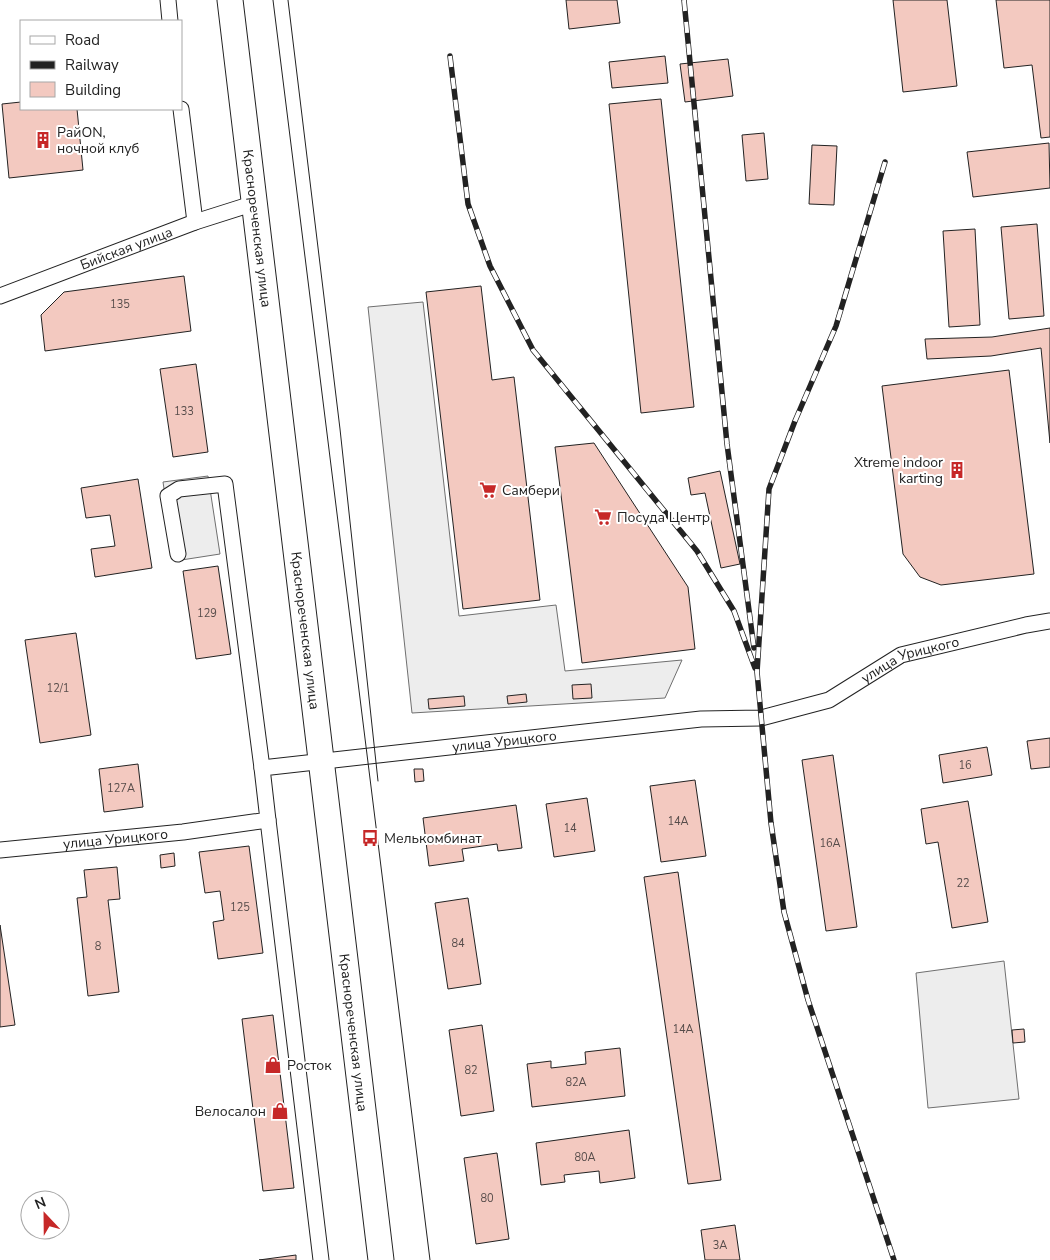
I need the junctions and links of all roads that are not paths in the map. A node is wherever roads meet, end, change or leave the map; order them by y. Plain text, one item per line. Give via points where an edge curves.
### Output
1 (168, 0) edge
2 (230, 0) edge
3 (170, 20) edge
4 (181, 110) edge
5 (255, 204) junction
6 (194, 222) junction
7 (0, 296) edge
8 (178, 554) dead end
9 (1050, 621) edge
10 (323, 761) junction
11 (262, 768) junction
12 (268, 820) junction
13 (0, 850) edge
14 (321, 1260) edge
15 (382, 1260) edge

1 - 3 street
2 - 5 main road, Краснореченская улица
4 - 6 street
5 - 6 street, Бийская улица
5 - 10 main road, Краснореченская улица
6 - 7 street, Бийская улица
8 - 11 street via 168,496 179,489 225,484
9 - 10 street, улица Урицкого via 901,655 829,700 761,718 702,719
10 - 11 street, улица Урицкого
10 - 15 main road, Краснореченская улица
11 - 12 street
12 - 13 street, улица Урицкого
12 - 14 street

